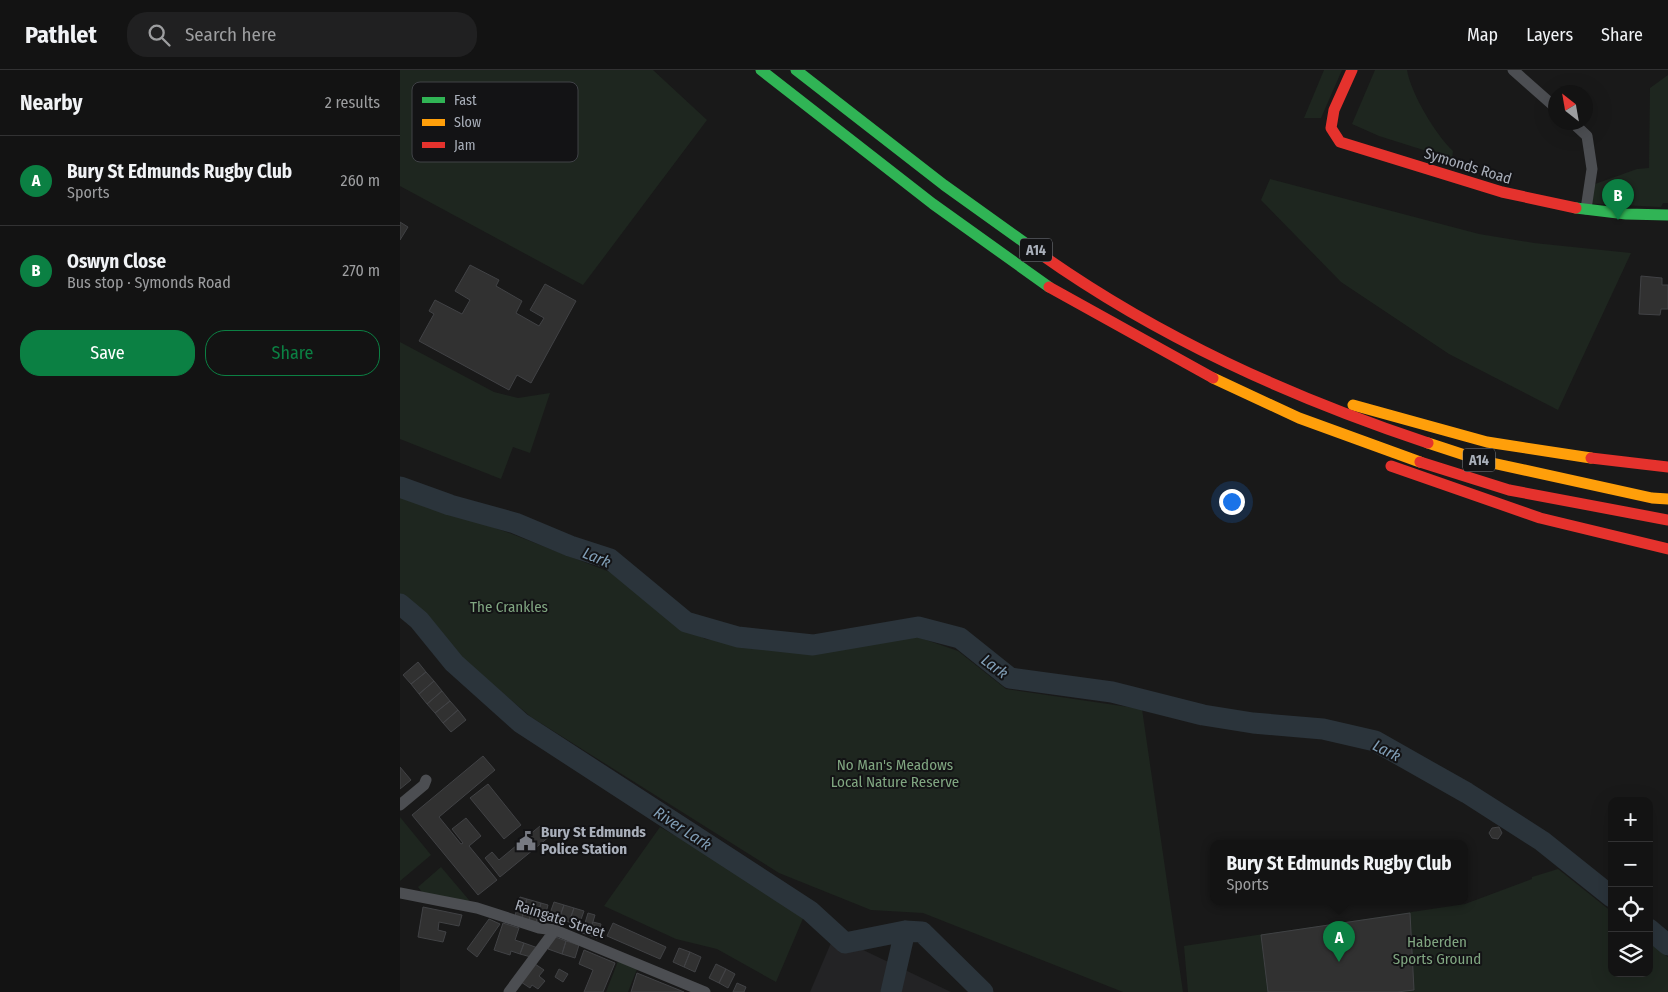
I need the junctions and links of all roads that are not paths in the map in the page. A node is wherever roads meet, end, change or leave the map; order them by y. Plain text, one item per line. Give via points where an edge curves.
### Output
1 (761, 70) edge
2 (796, 70) edge
3 (1352, 70) edge
4 (1513, 70) edge
5 (1548, 101) edge
6 (1581, 130) edge
7 (1586, 210) junction
8 (1668, 215) edge
9 (1297, 396) junction
10 (1299, 418) junction
11 (1328, 440) dead end
12 (1381, 463) dead end
13 (1668, 467) edge
14 (1668, 499) edge
15 (1668, 520) edge
16 (1668, 549) edge
17 (426, 780) dead end
18 (400, 805) edge
19 (400, 892) edge
20 (555, 930) junction
21 (509, 992) edge
22 (705, 992) edge

1 - 10 main road, A14 via 933,204 1059,294 1194,369
2 - 9 main road, A14 via 944,185 1072,276 1125,309 1213,356
3 - 7 main road, Symonds Road via 1334,110 1331,128 1340,142 1495,192
4 - 5 street
6 - 7 street via 1587,136 1592,169
7 - 8 main road, Symonds Road
9 - 13 main road via 1346,403 1487,442
9 - 14 main road, A14 via 1483,461
10 - 11 main road
10 - 15 main road, A14 via 1441,470 1509,490
12 - 16 main road via 1540,518
17 - 18 street
19 - 20 street, Raingate Street via 477,908
20 - 21 street
20 - 22 street, Raingate Street

